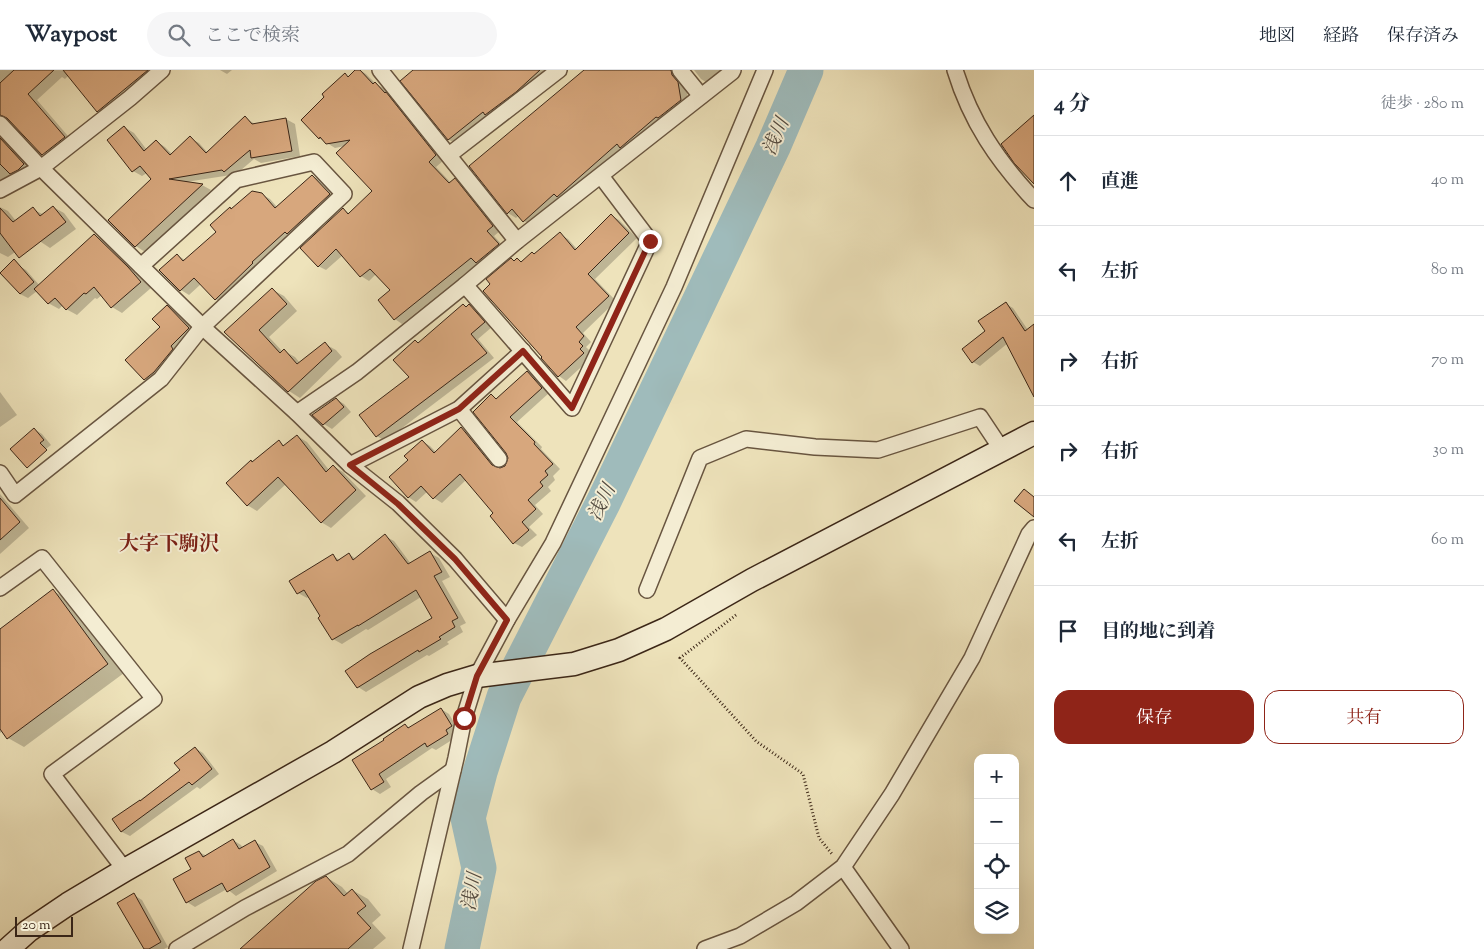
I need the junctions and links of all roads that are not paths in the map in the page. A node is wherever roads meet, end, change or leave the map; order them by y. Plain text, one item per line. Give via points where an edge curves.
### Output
1 (162, 70) edge
2 (381, 70) edge
3 (559, 70) edge
4 (680, 70) edge
5 (733, 70) edge
6 (765, 70) edge
7 (955, 70) edge
8 (701, 96) junction
9 (0, 124) edge
10 (449, 155) junction
11 (41, 168) junction
12 (601, 176) junction
13 (0, 190) edge
14 (1034, 200) edge
15 (517, 241) junction
16 (141, 266) junction
17 (465, 286) junction
18 (202, 327) junction
19 (523, 351) junction
20 (459, 409) junction
21 (297, 413) junction
22 (1034, 433) edge
23 (1002, 450) junction
24 (499, 459) dead end
25 (350, 465) junction
26 (0, 473) edge
27 (1034, 528) edge
28 (0, 588) edge
29 (647, 590) dead end
30 (507, 620) junction
31 (483, 675) junction
32 (453, 770) junction
33 (842, 867) junction
34 (125, 870) junction
35 (8, 949) edge
36 (177, 949) edge
37 (411, 949) edge
38 (705, 949) edge
39 (900, 949) edge

1 - 11 street
2 - 10 street
3 - 10 street
4 - 8 street
5 - 8 street
6 - 30 street via 674,287 553,543
7 - 14 street via 976,123 997,156
8 - 12 street
9 - 11 street
10 - 15 street
11 - 13 street
11 - 16 street
12 - 15 street
12 - 19 street via 650,241 572,408
15 - 17 street
16 - 18 street
16 - 18 street via 236,180 314,162 344,194
17 - 19 street
17 - 21 street via 357,372
18 - 21 street
18 - 26 street via 161,378 15,495
19 - 20 street
20 - 24 street
20 - 25 street
21 - 25 street
22 - 23 street
23 - 29 street via 980,418 878,450 746,439 700,458
23 - 31 street via 758,577 666,629 619,650 574,664
25 - 30 street via 398,504 455,559
27 - 33 street via 972,658 892,794
28 - 34 street via 42,558 154,699 52,774
30 - 31 street
31 - 32 street via 464,718
31 - 34 street via 419,697 333,752
32 - 36 street via 348,854 245,908
32 - 37 street
33 - 38 street via 796,904 740,936
33 - 39 street
34 - 35 street via 60,909

